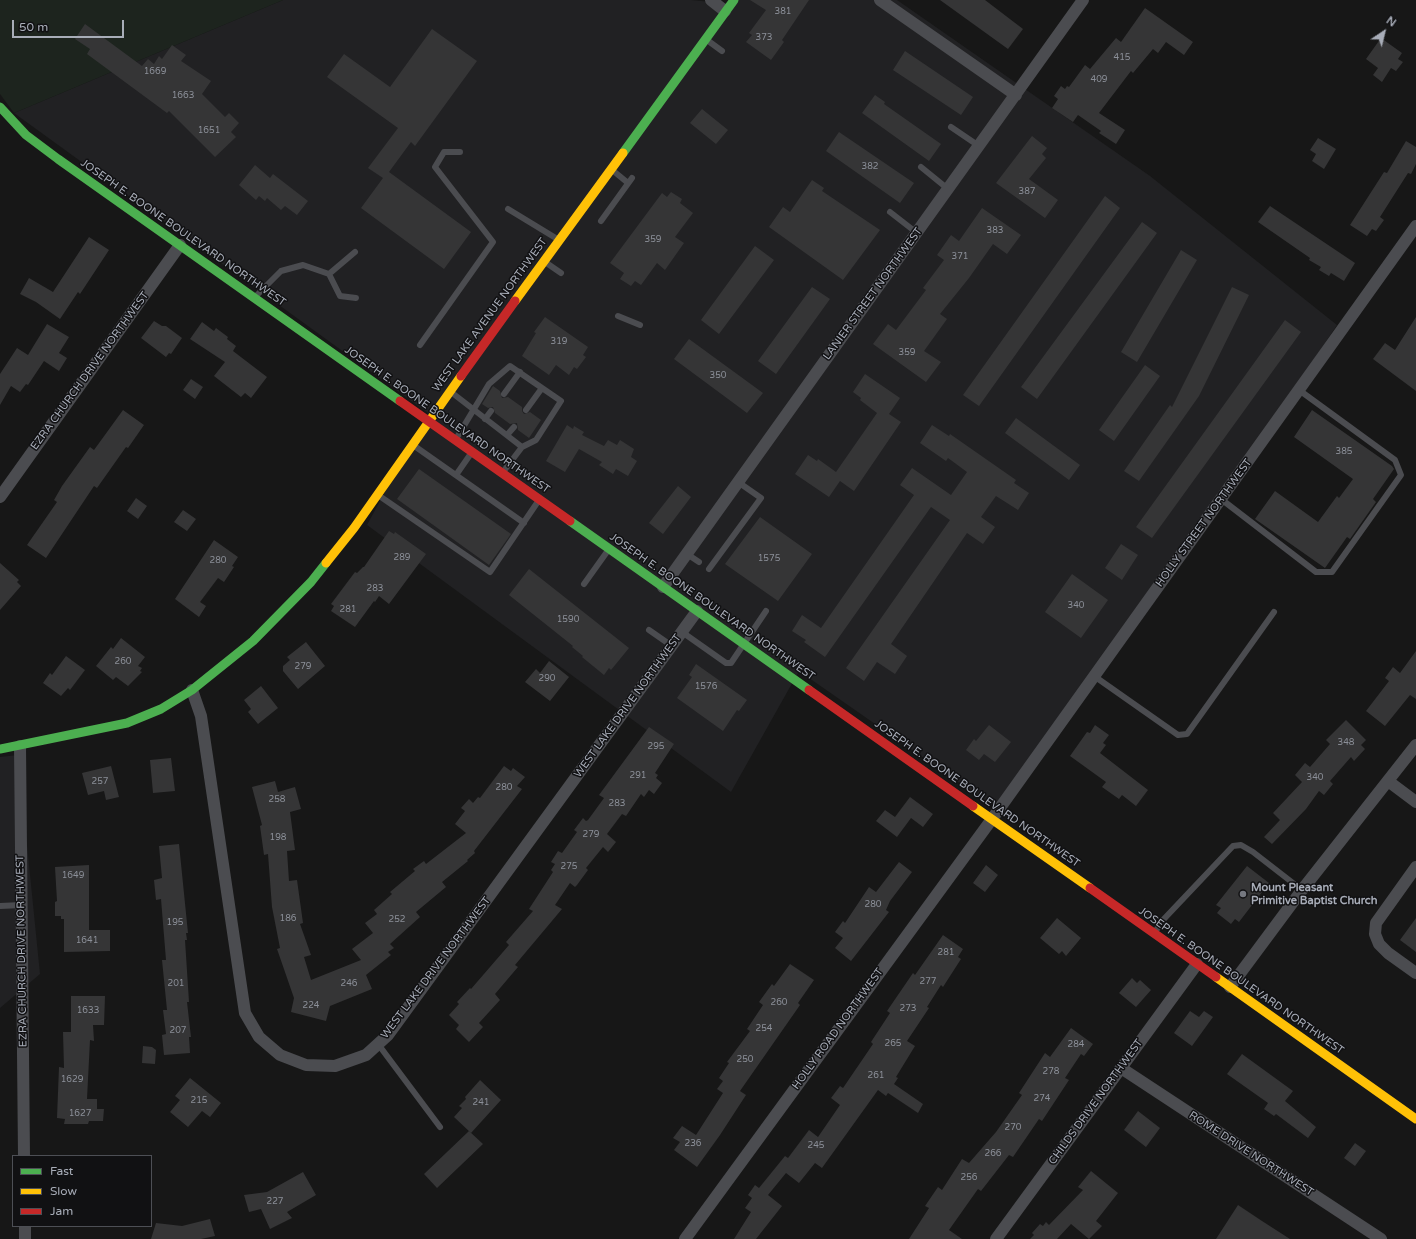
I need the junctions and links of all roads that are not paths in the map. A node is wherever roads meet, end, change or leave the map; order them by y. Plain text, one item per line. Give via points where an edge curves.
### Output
1 (711, 0) edge
2 (734, 0) edge
3 (880, 0) edge
4 (1083, 0) edge
5 (725, 11) junction
6 (705, 39) junction
7 (722, 51) dead end
8 (1016, 95) junction
9 (0, 107) edge
10 (951, 127) dead end
11 (979, 146) junction
12 (460, 152) dead end
13 (921, 167) dead end
14 (611, 169) junction
15 (948, 189) junction
16 (508, 209) dead end
17 (890, 212) dead end
18 (601, 221) dead end
19 (1416, 226) edge
20 (917, 233) junction
21 (559, 240) junction
22 (180, 245) junction
23 (355, 252) dead end
24 (544, 261) junction
25 (560, 273) dead end
26 (329, 274) junction
27 (254, 298) junction
28 (356, 298) dead end
29 (618, 316) dead end
30 (640, 325) dead end
31 (420, 345) dead end
32 (520, 372) junction
33 (542, 388) junction
34 (1299, 390) junction
35 (449, 391) junction
36 (504, 394) dead end
37 (473, 410) junction
38 (526, 410) dead end
39 (491, 411) dead end
40 (485, 419) junction
41 (428, 421) junction
42 (514, 427) dead end
43 (507, 436) junction
44 (455, 440) junction
45 (412, 444) junction
46 (522, 447) junction
47 (472, 452) junction
48 (502, 473) junction
49 (456, 475) junction
50 (738, 482) junction
51 (377, 494) junction
52 (0, 497) edge
53 (1221, 499) junction
54 (540, 500) junction
55 (524, 524) junction
56 (609, 549) junction
57 (687, 554) junction
58 (699, 562) dead end
59 (709, 569) dead end
60 (584, 584) dead end
61 (663, 587) junction
62 (697, 611) junction
63 (766, 611) dead end
64 (1274, 612) dead end
65 (648, 630) dead end
66 (682, 632) junction
67 (744, 644) junction
68 (672, 646) junction
69 (1094, 676) junction
70 (192, 690) junction
71 (1416, 745) edge
72 (20, 746) junction
73 (0, 749) edge
74 (1388, 781) junction
75 (1416, 802) edge
76 (992, 819) junction
77 (1416, 867) edge
78 (1412, 883) edge
79 (1302, 890) junction
80 (22, 905) junction
81 (0, 906) edge
82 (1154, 934) junction
83 (1197, 964) junction
84 (1416, 973) edge
85 (1230, 987) junction
86 (378, 1044) junction
87 (1121, 1068) junction
88 (1416, 1120) edge
89 (440, 1127) dead end
90 (24, 1155) edge
91 (25, 1227) edge
92 (25, 1239) edge
93 (684, 1239) edge
94 (996, 1239) edge
95 (1381, 1239) edge

1 - 5 street
2 - 5 main road, WEST LAKE AVENUE NORTHWEST
3 - 8 street
4 - 8 street, LANIER STREET NORTHWEST
5 - 6 main road, WEST LAKE AVENUE NORTHWEST
6 - 7 lane
6 - 14 main road, WEST LAKE AVENUE NORTHWEST
8 - 11 street, LANIER STREET NORTHWEST
9 - 22 main road, JOSEPH E. BOONE BOULEVARD NORTHWEST via 33,140
10 - 11 lane
11 - 15 street, LANIER STREET NORTHWEST
12 - 31 lane via 444,152 435,167 494,242
13 - 15 lane
14 - 18 lane via 630,180
14 - 21 main road, WEST LAKE AVENUE NORTHWEST
15 - 20 street, LANIER STREET NORTHWEST
16 - 21 lane
17 - 20 lane
19 - 34 street, HOLLY STREET NORTHWEST
20 - 50 street, LANIER STREET NORTHWEST
21 - 24 main road, WEST LAKE AVENUE NORTHWEST
22 - 27 main road, JOSEPH E. BOONE BOULEVARD NORTHWEST
22 - 52 street, EZRA CHURCH DRIVE NORTHWEST
23 - 26 lane
24 - 25 lane
24 - 35 main road, WEST LAKE AVENUE NORTHWEST
26 - 27 lane via 302,265 281,271
26 - 28 lane via 340,296
27 - 41 main road, JOSEPH E. BOONE BOULEVARD NORTHWEST
29 - 30 lane
32 - 33 lane
32 - 36 lane
32 - 37 lane via 510,366 488,384
33 - 38 lane
33 - 46 lane via 561,401 536,440
34 - 53 street, HOLLY STREET NORTHWEST
34 - 53 lane via 1395,460 1401,475 1337,566 1332,572 1316,572
35 - 37 lane
35 - 41 main road, WEST LAKE AVENUE NORTHWEST
37 - 40 lane
37 - 44 lane
39 - 40 lane
40 - 43 lane
41 - 44 main road, JOSEPH E. BOONE BOULEVARD NORTHWEST
41 - 45 main road, WEST LAKE AVENUE NORTHWEST
42 - 43 lane
43 - 46 lane
44 - 47 main road, JOSEPH E. BOONE BOULEVARD NORTHWEST
45 - 49 lane
45 - 51 main road, WEST LAKE AVENUE NORTHWEST
46 - 48 lane
47 - 48 main road, JOSEPH E. BOONE BOULEVARD NORTHWEST
47 - 49 lane
48 - 54 main road, JOSEPH E. BOONE BOULEVARD NORTHWEST
49 - 55 lane
50 - 57 street, LANIER STREET NORTHWEST
50 - 59 lane via 760,498
51 - 55 lane via 490,572
51 - 70 main road, WEST LAKE AVENUE NORTHWEST via 311,582 253,641
53 - 69 street, HOLLY STREET NORTHWEST
54 - 55 lane
54 - 56 main road, JOSEPH E. BOONE BOULEVARD NORTHWEST
56 - 60 lane
56 - 61 main road, JOSEPH E. BOONE BOULEVARD NORTHWEST
57 - 58 lane
57 - 61 street, LANIER STREET NORTHWEST
61 - 62 main road, JOSEPH E. BOONE BOULEVARD NORTHWEST
62 - 66 street, WEST LAKE DRIVE NORTHWEST
62 - 67 main road, JOSEPH E. BOONE BOULEVARD NORTHWEST
63 - 67 lane
64 - 69 lane via 1187,734 1178,735
65 - 68 lane
66 - 67 lane via 726,663 731,663
66 - 68 street, WEST LAKE DRIVE NORTHWEST
67 - 76 main road, JOSEPH E. BOONE BOULEVARD NORTHWEST
68 - 86 street, WEST LAKE DRIVE NORTHWEST via 388,1036
69 - 76 street, HOLLY STREET NORTHWEST
70 - 72 main road, WEST LAKE AVENUE NORTHWEST via 161,709 127,723
70 - 86 street, WEST LAKE DRIVE NORTHWEST via 201,716 245,1013 259,1037 280,1055 306,1065 335,1066 366,1055
71 - 74 street
72 - 73 main road, WEST LAKE AVENUE NORTHWEST
72 - 80 street, EZRA CHURCH DRIVE NORTHWEST
74 - 75 street
74 - 79 street
76 - 82 main road, JOSEPH E. BOONE BOULEVARD NORTHWEST
76 - 93 street, HOLLY ROAD NORTHWEST
77 - 78 street
78 - 84 street via 1376,923 1375,934 1388,953
79 - 82 lane via 1254,852 1241,845 1233,846 1163,920
79 - 85 street
80 - 81 lane
80 - 90 street, EZRA CHURCH DRIVE NORTHWEST
82 - 83 main road, JOSEPH E. BOONE BOULEVARD NORTHWEST
83 - 85 main road, JOSEPH E. BOONE BOULEVARD NORTHWEST
83 - 87 street, CHILDS DRIVE NORTHWEST
85 - 88 main road, JOSEPH E. BOONE BOULEVARD NORTHWEST
86 - 89 lane
87 - 94 street, CHILDS DRIVE NORTHWEST
87 - 95 street, ROME DRIVE NORTHWEST
91 - 92 street

